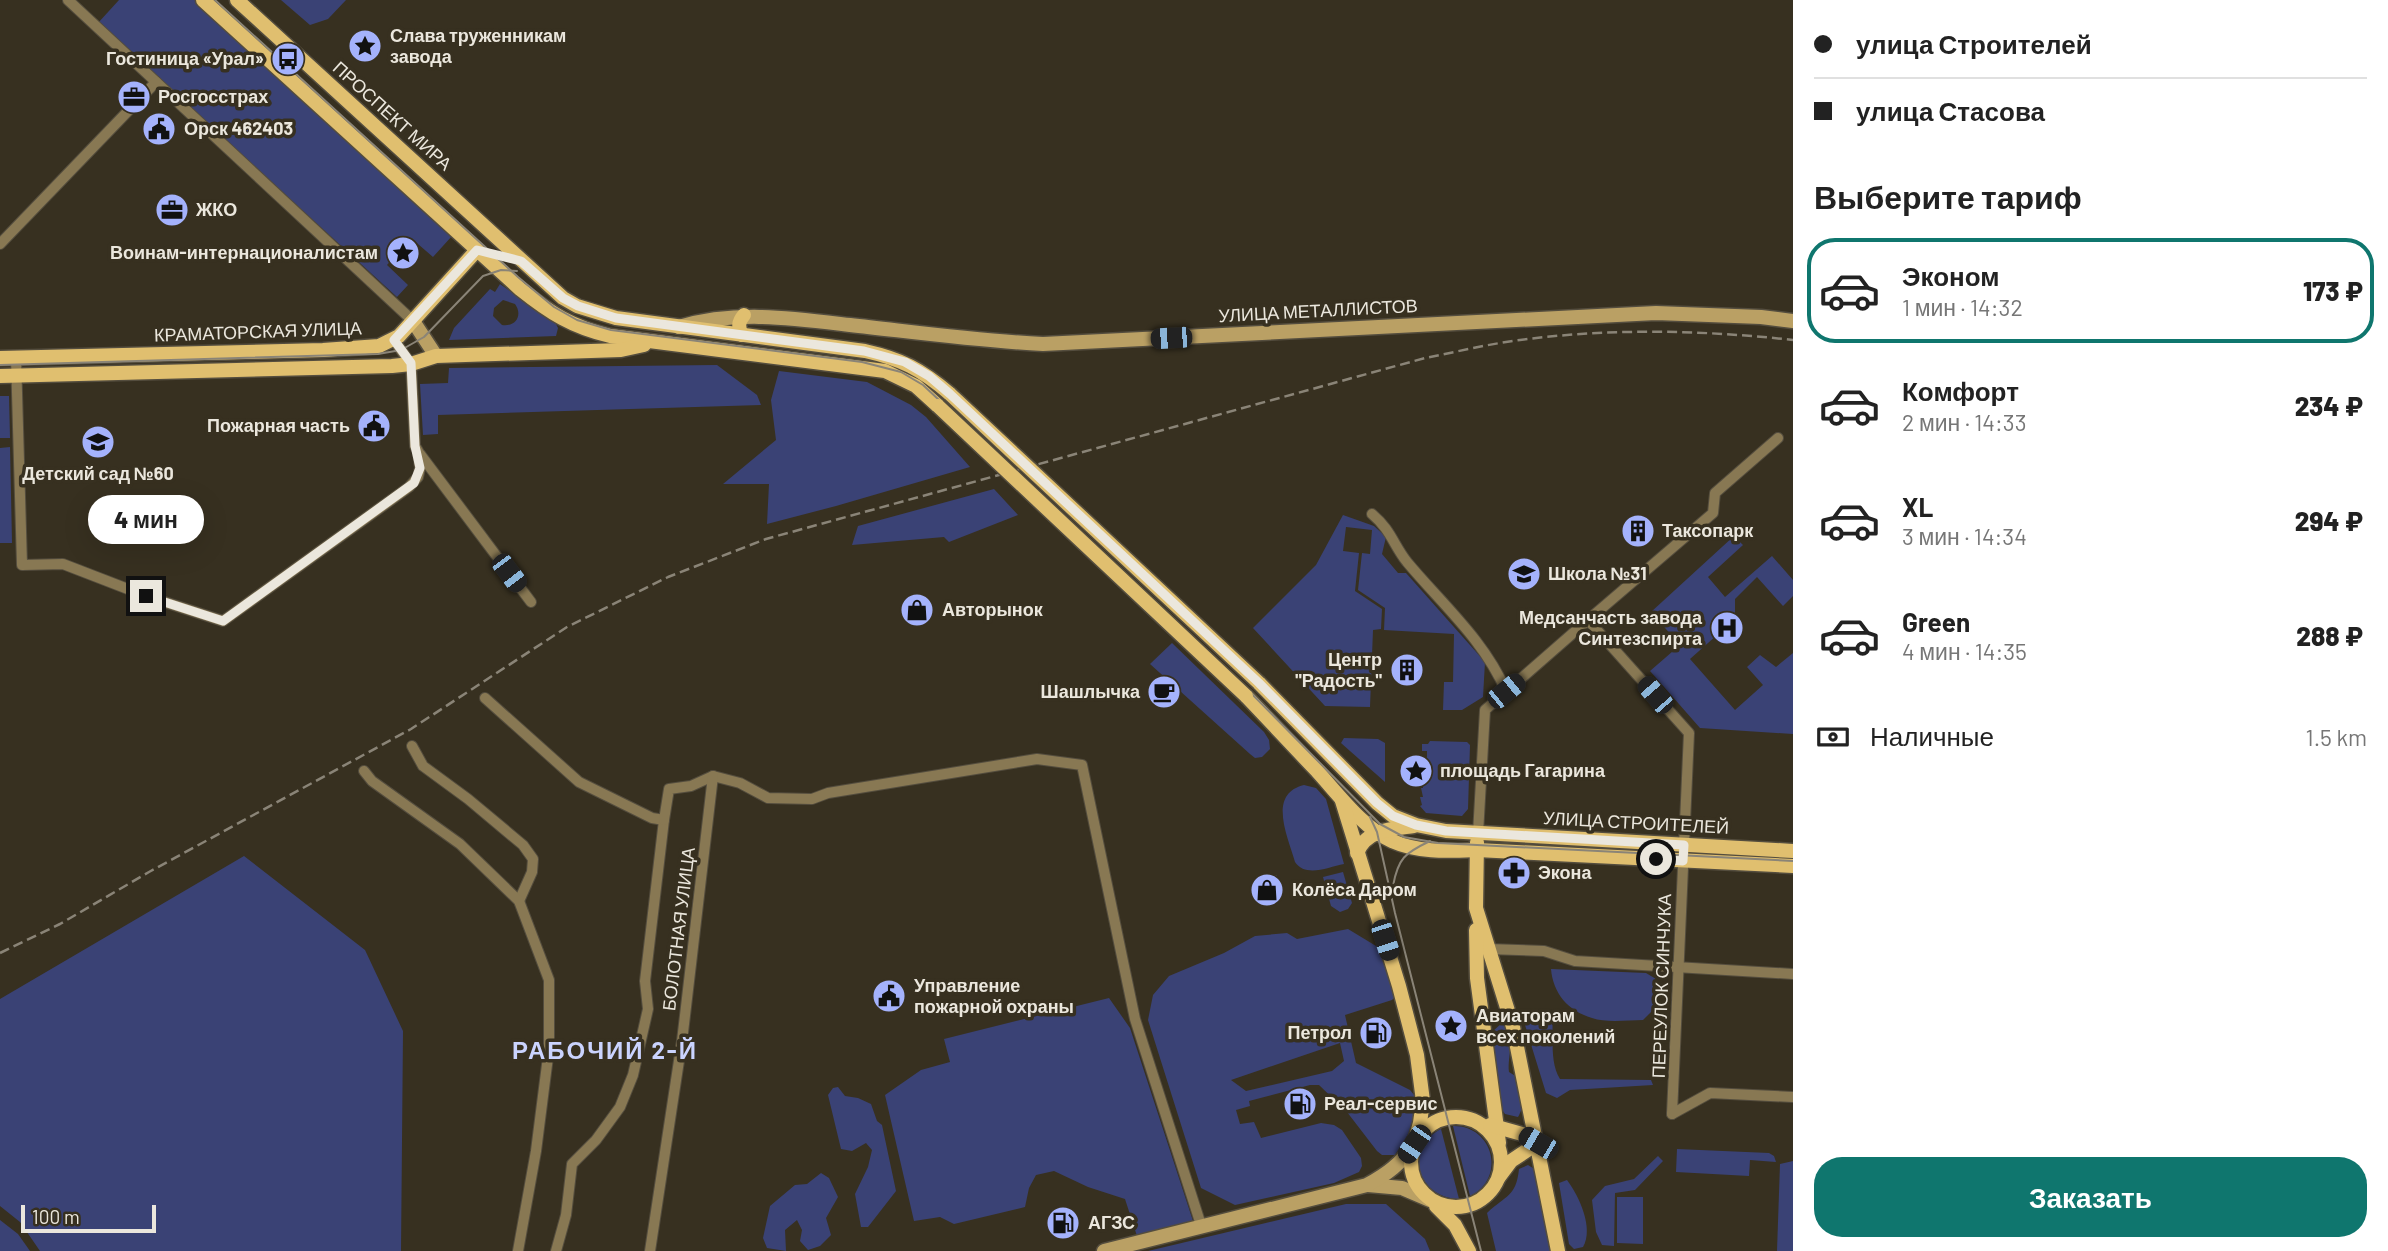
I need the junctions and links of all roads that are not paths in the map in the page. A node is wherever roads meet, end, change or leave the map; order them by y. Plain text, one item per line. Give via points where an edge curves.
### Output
1 (68, 0) edge
2 (203, 0) edge
3 (237, 0) edge
4 (156, 82) junction
5 (359, 113) junction
6 (344, 129) junction
7 (0, 244) edge
8 (477, 250) junction
9 (521, 261) junction
10 (744, 315) junction
11 (413, 321) junction
12 (1793, 321) edge
13 (679, 327) junction
14 (742, 335) junction
15 (394, 340) junction
16 (658, 342) junction
17 (228, 353) junction
18 (159, 354) junction
19 (436, 356) junction
20 (0, 358) edge
21 (16, 358) junction
22 (411, 363) junction
23 (229, 370) junction
24 (160, 372) junction
25 (0, 376) edge
26 (16, 376) junction
27 (1778, 438) dead end
28 (418, 451) junction
29 (1372, 514) dead end
30 (531, 602) dead end
31 (1588, 620) junction
32 (1506, 691) junction
33 (485, 698) dead end
34 (412, 746) dead end
35 (364, 771) dead end
36 (713, 776) junction
37 (1341, 800) junction
38 (664, 820) junction
39 (1416, 825) junction
40 (1377, 832) junction
41 (1478, 834) junction
42 (1602, 840) junction
43 (1684, 845) junction
44 (1477, 850) junction
45 (1793, 851) edge
46 (1357, 853) junction
47 (1601, 856) junction
48 (1683, 861) junction
49 (1793, 866) edge
50 (519, 901) junction
51 (1476, 908) junction
52 (1488, 949) junction
53 (1679, 968) junction
54 (1793, 974) edge
55 (1793, 1097) edge
56 (1477, 1122) junction
57 (1497, 1127) junction
58 (1538, 1143) junction
59 (1414, 1144) junction
60 (1500, 1154) junction
61 (1499, 1178) junction
62 (1367, 1185) junction
63 (1430, 1200) junction
64 (1201, 1225) junction
65 (518, 1251) edge
66 (556, 1251) edge
67 (650, 1251) edge
68 (1104, 1251) edge
69 (1469, 1251) edge
70 (1558, 1251) edge

1 - 4 street
2 - 6 main road
3 - 5 main road, ПРОСПЕКТ МИРА
4 - 7 street
4 - 11 street
5 - 6 street
5 - 9 main road, ПРОСПЕКТ МИРА
6 - 8 main road
8 - 9 main road
8 - 11 main road
8 - 16 main road, УЛИЦА СТРОИТЕЛЕЙ via 553,315 610,337
9 - 13 main road, ПРОСПЕКТ МИРА via 578,306 616,318
10 - 12 main road, УЛИЦА МЕТАЛЛИСТОВ via 1043,344 1656,313
10 - 13 main road, УЛИЦА МЕТАЛЛИСТОВ
10 - 14 main road via 739,329
11 - 15 main road
11 - 19 main road
13 - 14 main road, ПРОСПЕКТ МИРА
13 - 16 main road
14 - 39 main road, ПРОСПЕКТ МИРА, bridge via 864,351 918,369 1259,683 1377,803
15 - 17 main road, КРАМАТОРСКАЯ УЛИЦА via 370,347
15 - 22 street
16 - 19 main road, КРАМАТОРСКАЯ УЛИЦА via 621,350
16 - 37 main road, УЛИЦА СТРОИТЕЛЕЙ, bridge via 885,371 916,386 1246,696
17 - 18 main road, КРАМАТОРСКАЯ УЛИЦА
17 - 23 street
18 - 21 main road, КРАМАТОРСКАЯ УЛИЦА
18 - 24 street
19 - 22 main road, КРАМАТОРСКАЯ УЛИЦА
20 - 21 main road, КРАМАТОРСКАЯ УЛИЦА
21 - 26 street
22 - 23 main road, КРАМАТОРСКАЯ УЛИЦА
22 - 28 street
23 - 24 main road, КРАМАТОРСКАЯ УЛИЦА
24 - 26 main road, КРАМАТОРСКАЯ УЛИЦА
25 - 26 main road, КРАМАТОРСКАЯ УЛИЦА
26 - 28 street via 22,565 63,564 223,621 414,483 419,473
27 - 31 street via 1715,493 1713,513
28 - 30 street
29 - 32 street via 1385,524 1405,559 1485,651
31 - 32 street
31 - 43 street, ПЕРЕУЛОК СИНЧУКА via 1689,733
32 - 41 street via 1485,710
33 - 38 street via 579,782
34 - 50 street via 423,766 523,845 533,859
35 - 50 street via 460,844
36 - 38 street via 669,789
36 - 64 street via 740,783 768,798 812,799 1037,759 1083,765 1135,1018
36 - 67 street, БОЛОТНАЯ УЛИЦА via 682,1041
37 - 40 main road, УЛИЦА СТРОИТЕЛЕЙ
37 - 46 main road
38 - 66 street via 645,981 648,1009 633,1075 620,1107 572,1164
39 - 40 main road
39 - 41 main road, УЛИЦА СТРОИТЕЛЕЙ
40 - 44 main road, УЛИЦА СТРОИТЕЛЕЙ via 1390,841 1417,848
40 - 46 main road via 1365,839
41 - 42 main road, УЛИЦА СТРОИТЕЛЕЙ
41 - 44 main road
42 - 43 main road, УЛИЦА СТРОИТЕЛЕЙ
42 - 47 street
43 - 45 main road, УЛИЦА СТРОИТЕЛЕЙ
43 - 48 street, ПЕРЕУЛОК СИНЧУКА
44 - 47 main road, УЛИЦА СТРОИТЕЛЕЙ
44 - 51 main road
46 - 59 main road via 1417,1055 1422,1113
47 - 48 main road, УЛИЦА СТРОИТЕЛЕЙ
48 - 49 main road, УЛИЦА СТРОИТЕЛЕЙ
48 - 53 street, ПЕРЕУЛОК СИНЧУКА
50 - 65 street via 550,980 551,1002 536,1151
51 - 52 main road
51 - 57 main road via 1477,978
52 - 53 street via 1544,951 1575,961
52 - 58 main road via 1513,1027
53 - 54 street
53 - 55 street, ПЕРЕУЛОК СИНЧУКА via 1672,1114 1710,1093
56 - 57 main road
56 - 59 main road via 1461,1117 1439,1120
56 - 60 main road via 1493,1137
57 - 58 main road
57 - 60 main road
58 - 61 main road via 1511,1161
58 - 70 main road
59 - 62 main road via 1388,1173
59 - 63 main road via 1412,1174
60 - 61 main road
61 - 63 main road via 1485,1197 1472,1205 1450,1208
62 - 63 main road via 1402,1188
62 - 64 main road
63 - 69 main road via 1455,1225
64 - 68 main road

